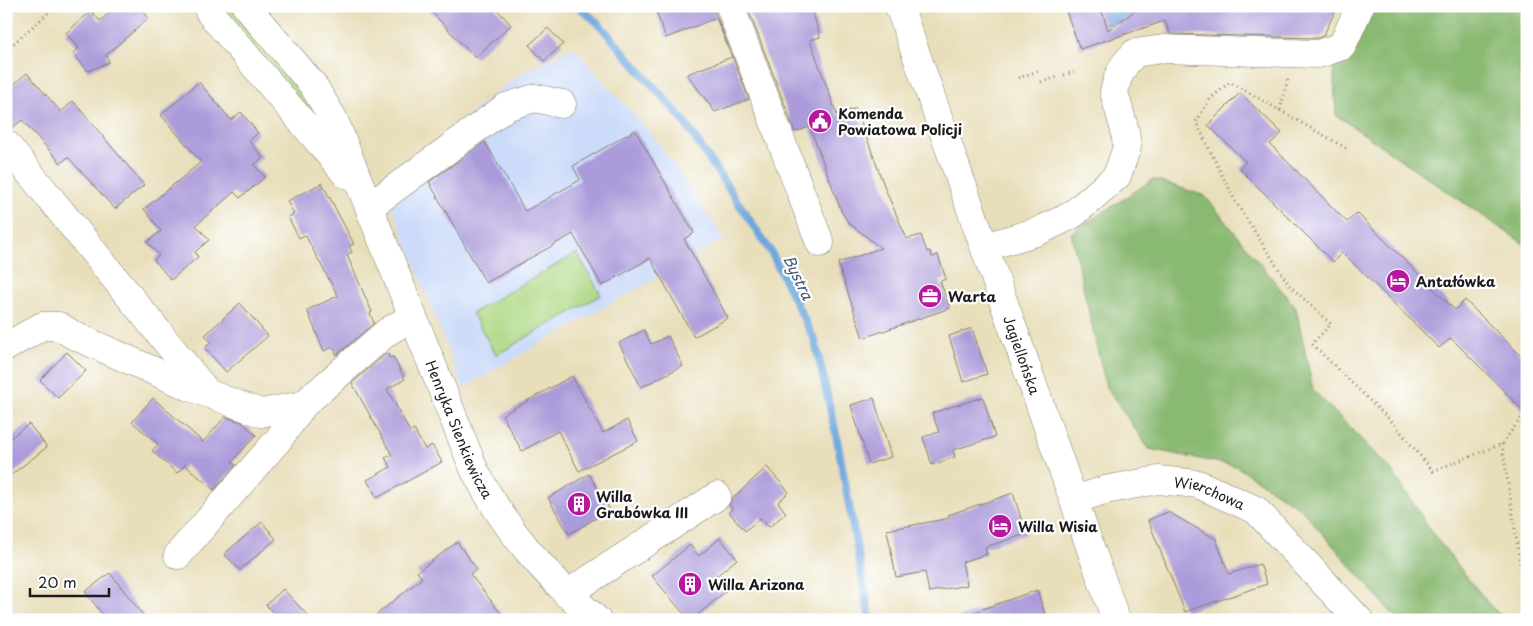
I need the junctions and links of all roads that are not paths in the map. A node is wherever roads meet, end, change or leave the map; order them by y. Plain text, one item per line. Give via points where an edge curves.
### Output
1 (207, 6) edge
2 (246, 6) edge
3 (730, 6) edge
4 (899, 6) edge
5 (1360, 6) edge
6 (562, 104) dead end
7 (7, 145) edge
8 (369, 207) junction
9 (820, 243) dead end
10 (985, 247) junction
11 (412, 317) junction
12 (6, 347) edge
13 (207, 393) junction
14 (303, 405) junction
15 (717, 496) dead end
16 (1074, 500) junction
17 (178, 556) dead end
18 (567, 594) junction
19 (597, 620) edge
20 (1116, 620) edge
21 (1359, 620) edge

1 - 8 street, Henryka Sienkiewicza via 327,150
2 - 8 street, Henryka Sienkiewicza via 313,85 330,113
3 - 9 street
4 - 10 street, Jagiellońska
5 - 10 street via 1342,46 1319,54 1163,50 1135,53 1118,77 1114,92 1127,147 1117,176 1072,215 1039,231
6 - 8 street via 534,98 506,107
7 - 13 street
8 - 11 street, Henryka Sienkiewicza
10 - 16 street, Jagiellońska
11 - 14 street via 387,332
11 - 18 street, Henryka Sienkiewicza via 487,496 532,558
12 - 13 street via 42,326 59,326
13 - 14 street via 261,413
14 - 17 street via 278,440
15 - 18 street
16 - 20 street, Jagiellońska
16 - 21 street, Wierchowa via 1105,490 1158,480 1198,484 1256,510
18 - 19 street, Henryka Sienkiewicza

